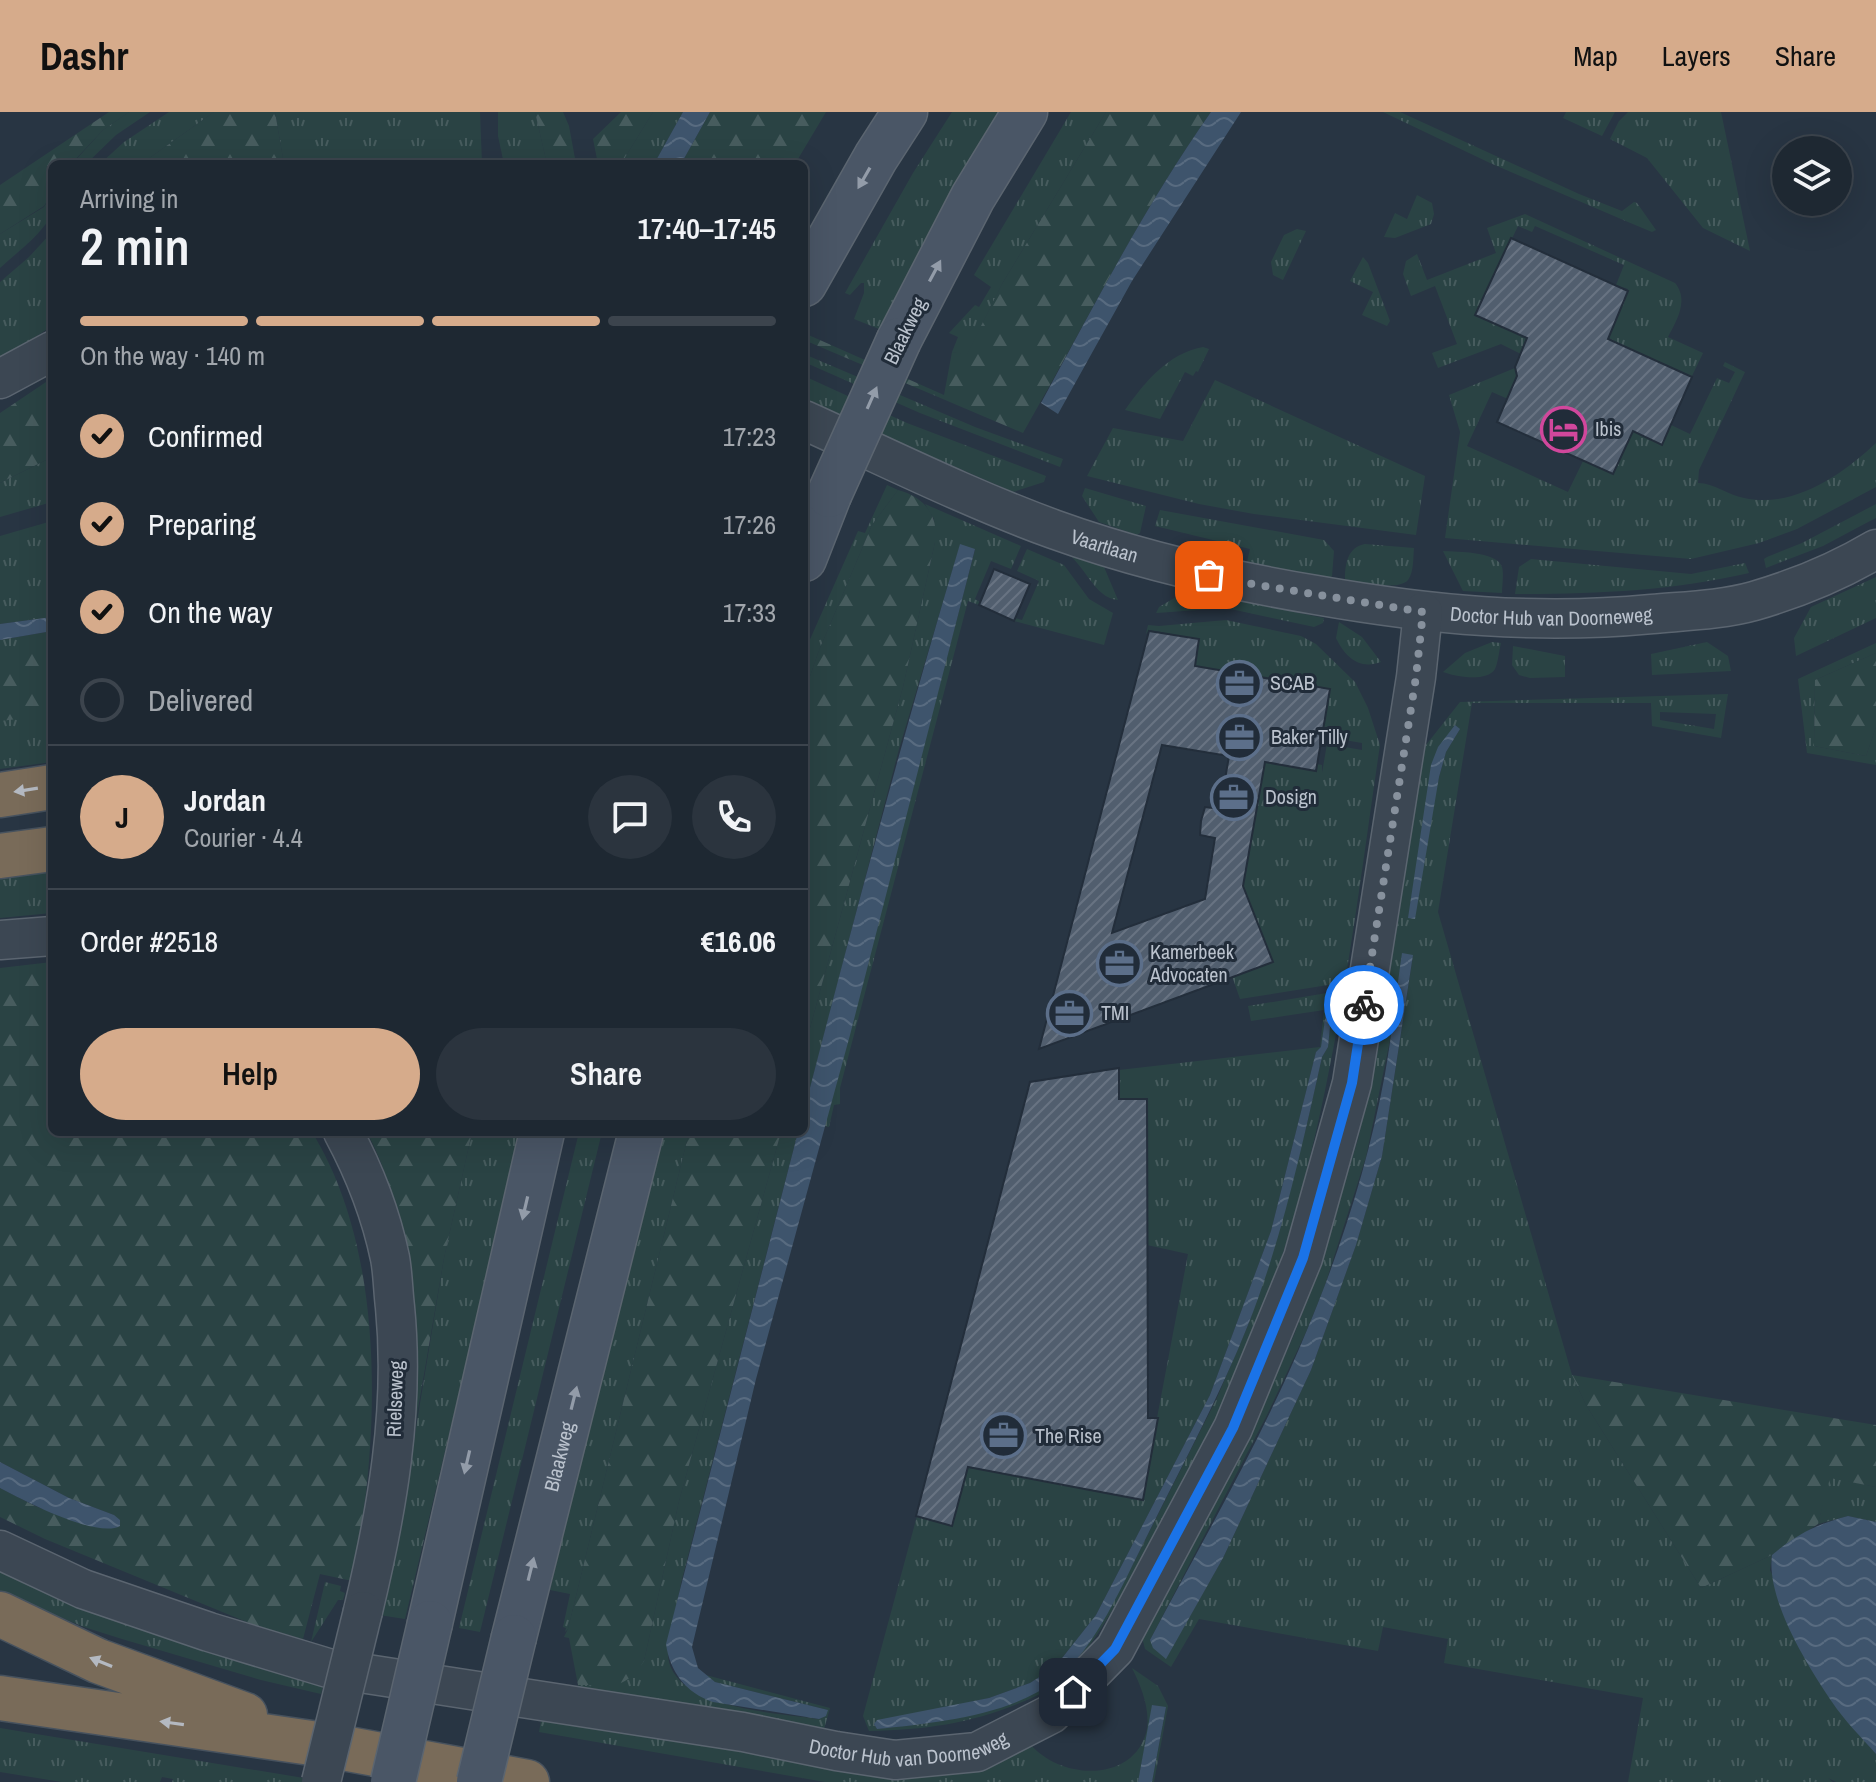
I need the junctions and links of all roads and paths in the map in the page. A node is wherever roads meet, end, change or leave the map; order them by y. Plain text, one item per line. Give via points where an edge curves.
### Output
1 (905, 112) edge
2 (1025, 112) edge
3 (808, 277) edge
4 (48, 353) edge
5 (0, 379) edge
6 (808, 422) edge
7 (808, 549) edge
8 (1876, 549) edge
9 (1423, 612) junction
10 (48, 788) edge
11 (0, 795) edge
12 (48, 850) edge
13 (0, 856) edge
14 (48, 936) edge
15 (0, 940) edge
16 (345, 1136) edge
17 (541, 1136) edge
18 (640, 1136) edge
19 (0, 1550) edge
20 (0, 1614) edge
21 (0, 1698) edge
22 (327, 1764) edge
23 (393, 1782) edge
24 (479, 1782) edge
25 (527, 1782) edge

1 -> 3 main road
7 -> 2 main road, Blaakweg, bridge via 899,340 973,197
4 - 5 street
6 - 9 street, Vaartlaan via 1051,528 1148,560 1240,582
8 - 9 street, Doctor Hub van Doorneweg via 1805,582 1737,604 1613,618 1508,620
9 - 19 street, Doctor Hub van Doorneweg via 1352,1083 1303,1258 1233,1428 1115,1649 1051,1714 977,1752 895,1760 836,1751 328,1668 83,1589
10 -> 11 highway
12 - 13 highway
14 - 15 street
16 - 22 street, Rielseweg, bridge via 374,1203 390,1260 397,1418 388,1498
17 -> 23 main road, bridge
24 -> 18 main road, Blaakweg, bridge
22 -> 20 highway
22 -> 21 highway
22 - 25 highway

